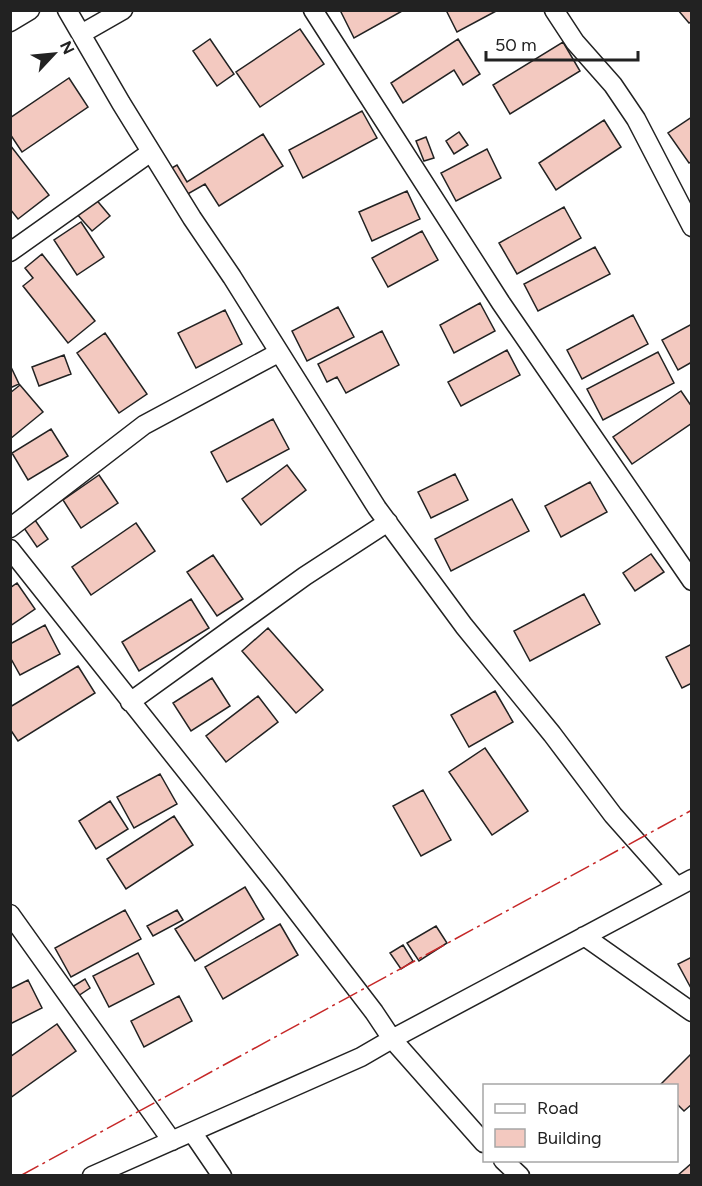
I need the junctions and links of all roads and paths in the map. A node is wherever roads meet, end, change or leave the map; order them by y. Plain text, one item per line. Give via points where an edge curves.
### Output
1 (30, 10) edge
2 (67, 10) edge
3 (123, 10) edge
4 (313, 10) edge
5 (554, 10) edge
6 (10, 22) edge
7 (81, 34) junction
8 (151, 152) junction
9 (692, 227) edge
10 (10, 252) edge
11 (278, 353) junction
12 (388, 522) junction
13 (10, 528) edge
14 (10, 549) edge
15 (692, 581) edge
16 (130, 702) junction
17 (684, 883) edge
18 (10, 914) edge
19 (584, 936) junction
20 (692, 1012) edge
21 (392, 1040) junction
22 (192, 1132) junction
23 (172, 1140) junction
24 (483, 1142) edge
25 (504, 1162) edge
26 (92, 1176) edge
27 (222, 1176) edge
28 (520, 1176) edge

1 - 6 street
2 - 7 street
3 - 7 street
4 - 15 street via 501,303
5 - 9 street via 636,119
7 - 8 street
8 - 10 street
8 - 11 street
11 - 12 street
11 - 13 street via 144,425
12 - 16 street via 305,576
12 - 17 street via 464,626 613,815
14 - 16 street
16 - 21 street via 275,884
17 - 19 street
18 - 23 street
19 - 20 street
19 - 21 street
21 - 22 street
21 - 24 street
22 - 23 street
22 - 27 street
23 - 26 street
25 - 28 street

